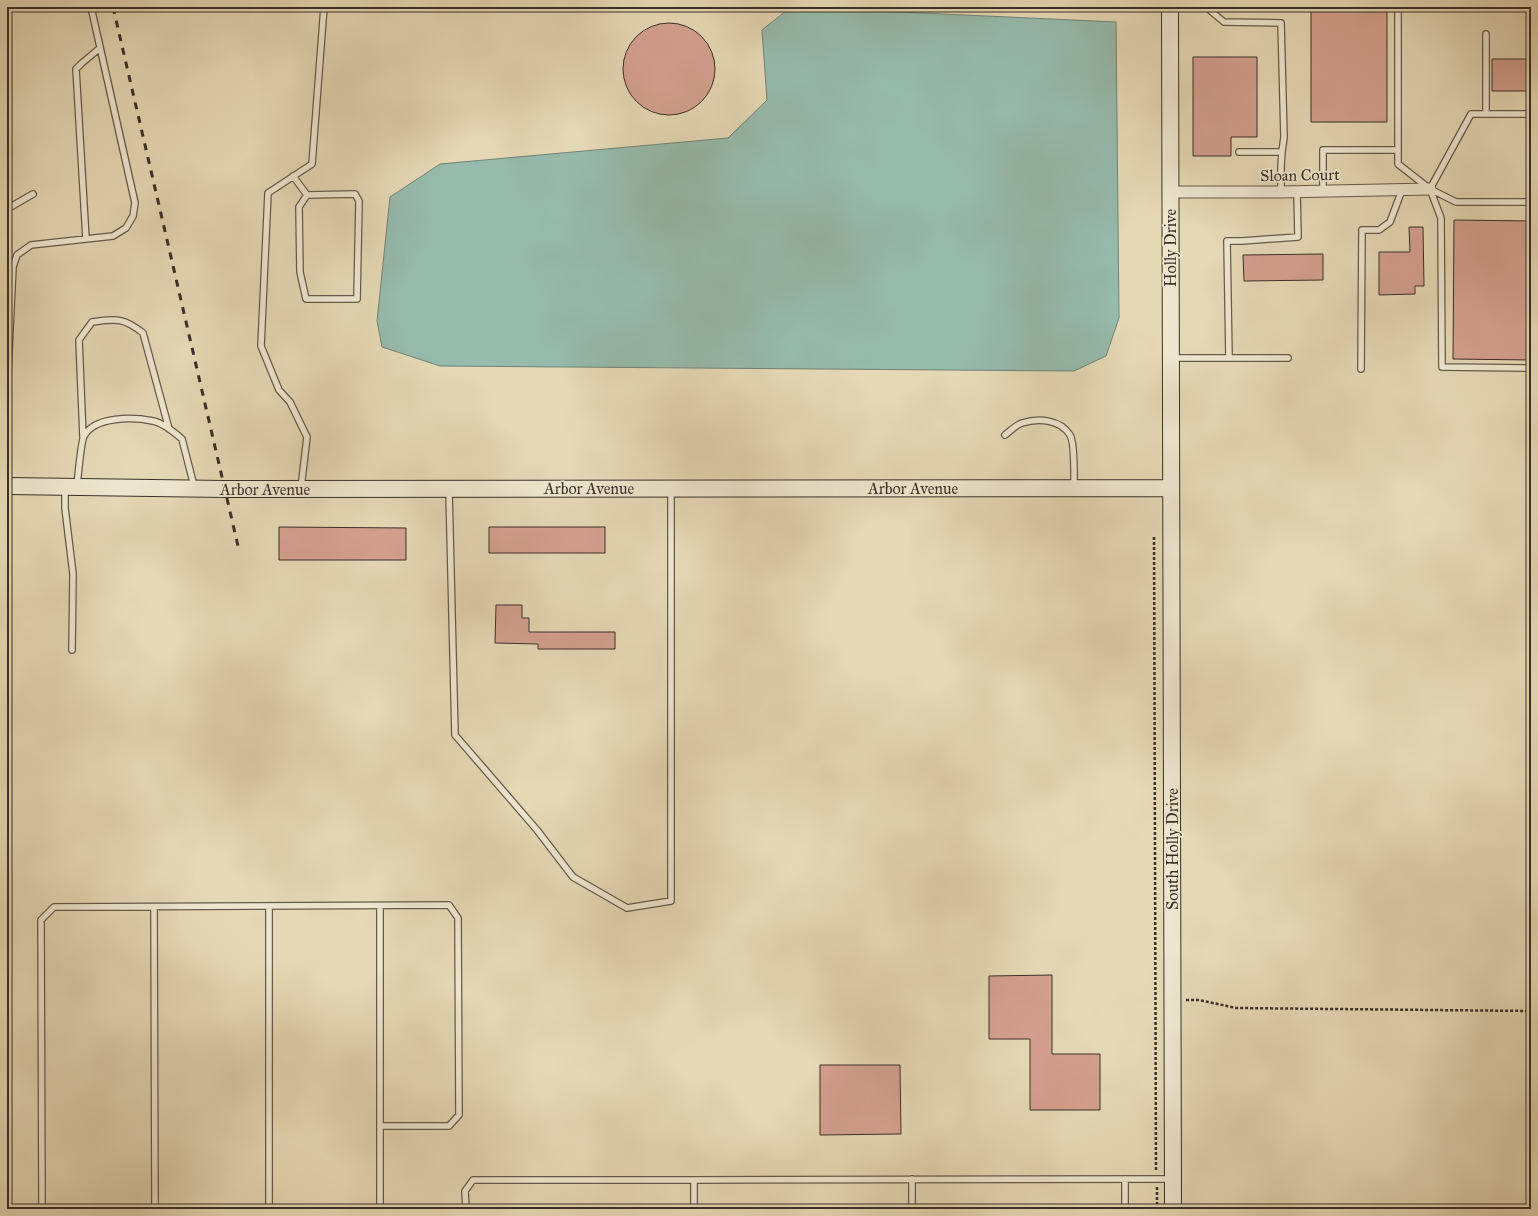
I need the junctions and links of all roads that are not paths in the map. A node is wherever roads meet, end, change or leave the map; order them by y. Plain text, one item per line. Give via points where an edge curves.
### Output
1 (91, 7) edge
2 (324, 7) edge
3 (1170, 7) edge
4 (1206, 7) edge
5 (1398, 7) edge
6 (1486, 34) dead end
7 (100, 48) junction
8 (1486, 114) junction
9 (1531, 114) edge
10 (1398, 150) junction
11 (1239, 152) dead end
12 (1282, 152) junction
13 (293, 176) junction
14 (1430, 189) junction
15 (1323, 190) junction
16 (1402, 190) junction
17 (1297, 191) junction
18 (1170, 192) junction
19 (1281, 192) junction
20 (33, 194) dead end
21 (307, 195) junction
22 (1531, 202) edge
23 (7, 209) edge
24 (86, 239) junction
25 (1171, 358) junction
26 (1229, 358) junction
27 (1288, 358) dead end
28 (1361, 368) dead end
29 (1531, 368) edge
30 (7, 392) edge
31 (169, 429) junction
32 (1005, 435) dead end
33 (83, 436) junction
34 (7, 486) edge
35 (71, 487) junction
36 (194, 488) junction
37 (449, 488) junction
38 (671, 488) junction
39 (1074, 488) junction
40 (1171, 488) junction
41 (301, 489) junction
42 (72, 650) dead end
43 (154, 906) junction
44 (269, 906) junction
45 (380, 906) junction
46 (380, 1126) junction
47 (912, 1179) junction
48 (1125, 1179) junction
49 (1173, 1179) junction
50 (694, 1180) junction
51 (42, 1209) edge
52 (155, 1209) edge
53 (269, 1209) edge
54 (380, 1209) edge
55 (466, 1209) edge
56 (694, 1209) edge
57 (912, 1209) edge
58 (1125, 1209) edge
59 (1174, 1209) edge

1 - 7 lane
2 - 13 lane via 312,164
3 - 18 street, Holly Drive
4 - 12 lane via 1224,22 1281,23 1284,136
5 - 10 lane
6 - 8 lane
7 - 24 lane via 76,69
7 - 24 lane via 135,203 133,216 126,228 113,236
8 - 9 lane
8 - 14 lane via 1471,114
10 - 14 lane via 1398,164
10 - 15 lane via 1323,150
11 - 12 lane
12 - 19 lane
13 - 21 lane
13 - 41 lane via 268,193 261,346 279,390 290,402 307,437
14 - 16 street, Sloan Court
14 - 22 lane via 1456,202
14 - 29 lane via 1441,218 1442,367
15 - 16 street, Sloan Court
15 - 17 street, Sloan Court
16 - 28 lane via 1390,222 1379,230 1362,230
17 - 19 street, Sloan Court
17 - 26 lane via 1298,237 1227,241
18 - 19 street, Sloan Court
18 - 25 street, Holly Drive
20 - 23 lane
21 - 21 lane via 355,194 359,201 357,298 306,299 300,272 299,207
24 - 30 lane via 31,245 17,255 13,267
25 - 26 lane
25 - 40 street, Holly Drive
26 - 27 lane
31 - 33 lane via 154,421 117,419 94,425
31 - 33 lane via 142,333 133,325 114,319 92,322 79,340
31 - 36 lane via 182,439
32 - 39 lane via 1021,423 1041,420 1057,423 1070,436 1074,459
33 - 35 lane
34 - 35 street, Arbor Avenue
35 - 36 street, Arbor Avenue
35 - 42 lane via 65,508 73,574
36 - 41 street, Arbor Avenue
37 - 38 street, Arbor Avenue
37 - 38 lane via 455,735 537,830 573,877 627,908 671,901
37 - 41 street, Arbor Avenue
38 - 39 street, Arbor Avenue
39 - 40 street, Arbor Avenue
40 - 49 street, South Holly Drive
43 - 44 lane
43 - 51 lane via 54,907 41,920
43 - 52 lane
44 - 45 lane
44 - 53 lane
45 - 46 lane
45 - 46 lane via 449,905 458,918 459,1107 459,1115 449,1126
46 - 54 lane
47 - 48 lane
47 - 50 lane
47 - 57 lane
48 - 49 lane
48 - 58 lane
49 - 59 street, South Holly Drive
50 - 55 lane via 473,1180 465,1191
50 - 56 lane

